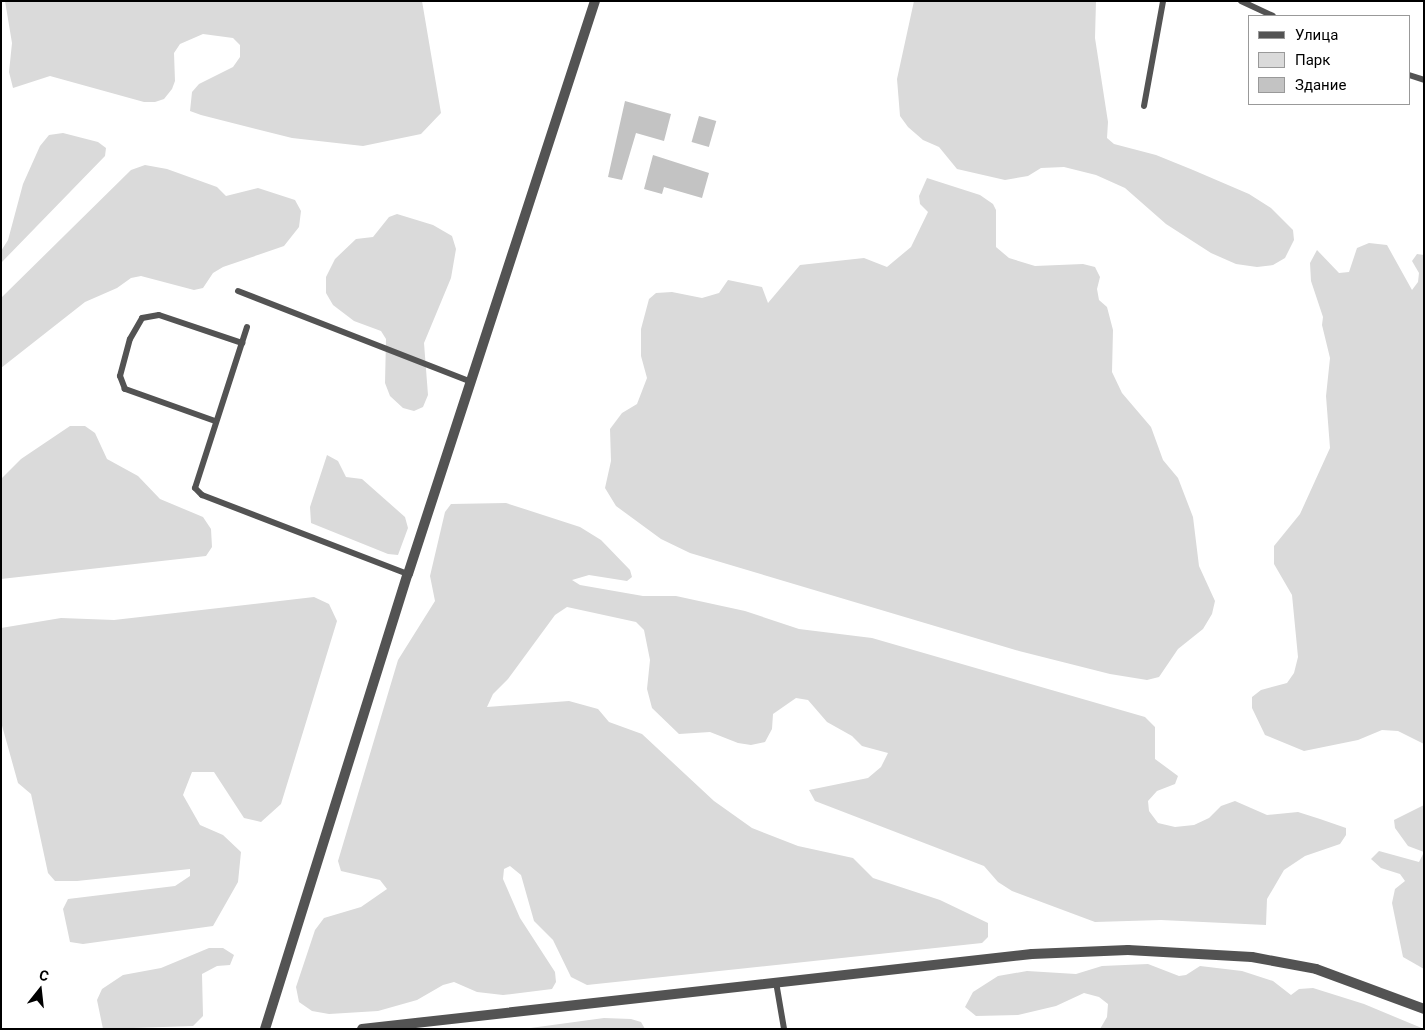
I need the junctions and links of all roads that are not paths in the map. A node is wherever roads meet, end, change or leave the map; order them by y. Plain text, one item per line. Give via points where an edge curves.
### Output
1 (595, 1) edge
2 (1163, 1) edge
3 (1241, 1) edge
4 (1270, 15) edge
5 (1410, 75) edge
6 (1424, 80) edge
7 (1144, 106) dead end
8 (238, 291) dead end
9 (247, 327) dead end
10 (242, 343) junction
11 (470, 382) junction
12 (216, 421) junction
13 (408, 574) junction
14 (776, 982) junction
15 (1424, 1008) edge
16 (265, 1029) edge
17 (362, 1029) edge
18 (784, 1029) edge

1 - 11 street
2 - 7 lane
3 - 4 lane
5 - 6 lane
8 - 11 lane
9 - 10 lane
10 - 12 lane
10 - 12 lane via 159,315 142,318 130,338 120,376 125,389
11 - 13 street
12 - 13 lane via 195,482 198,492
13 - 16 street
14 - 15 street via 1032,954 1128,950 1196,952 1252,956 1316,969
14 - 17 street
14 - 18 lane

